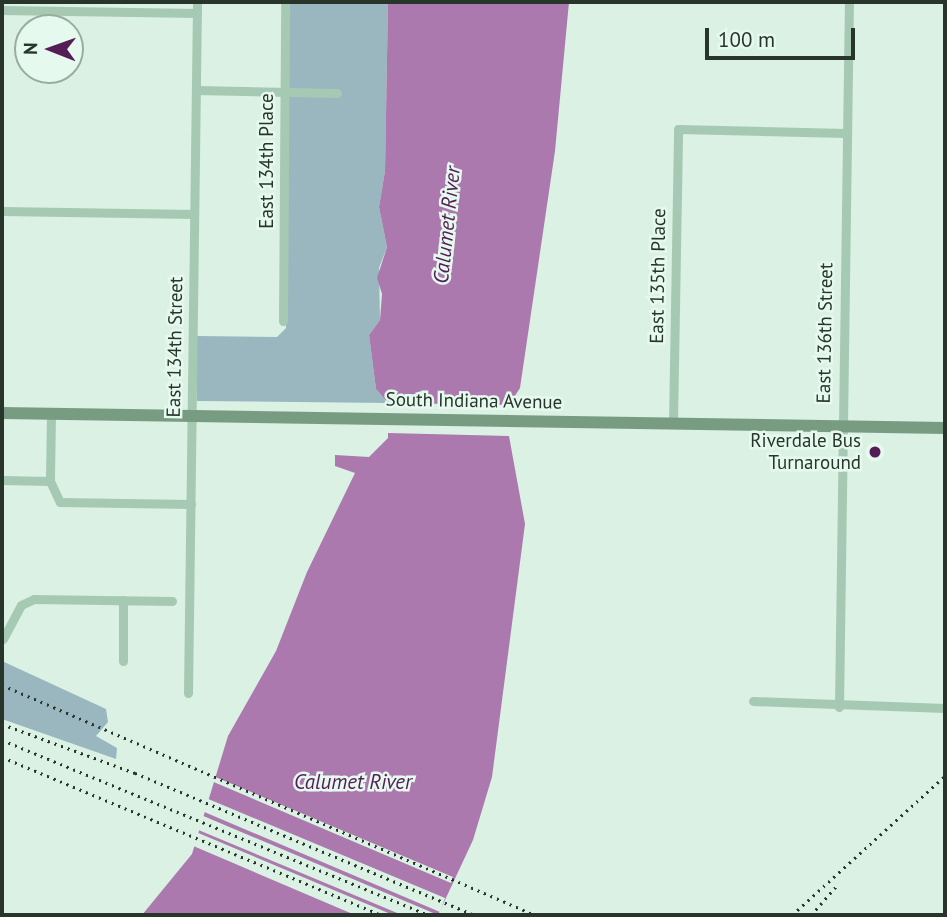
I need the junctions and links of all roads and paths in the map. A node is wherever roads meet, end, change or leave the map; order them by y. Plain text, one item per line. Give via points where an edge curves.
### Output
1 (197, 2) edge
2 (285, 2) edge
3 (849, 2) edge
4 (2, 10) edge
5 (197, 13) junction
6 (196, 90) junction
7 (285, 92) junction
8 (337, 93) dead end
9 (846, 133) junction
10 (2, 211) edge
11 (194, 214) junction
12 (283, 321) dead end
13 (2, 413) edge
14 (51, 414) junction
15 (192, 415) junction
16 (673, 423) junction
17 (841, 426) junction
18 (945, 428) edge
19 (2, 480) edge
20 (50, 481) junction
21 (191, 504) junction
22 (123, 600) junction
23 (172, 601) dead end
24 (3, 639) edge
25 (123, 661) dead end
26 (188, 693) dead end
27 (753, 701) dead end
28 (839, 707) junction
29 (945, 708) edge

1 - 5 street, East 134th Street
2 - 7 street, East 134th Place
3 - 9 street, East 136th Street
4 - 5 street
5 - 6 street, East 134th Street
6 - 7 street
6 - 11 street, East 134th Street
7 - 8 street
7 - 12 street, East 134th Place
9 - 16 street, East 135th Place via 678,130
9 - 17 street, East 136th Street
10 - 11 street
11 - 15 street, East 134th Street
13 - 14 main road, South Indiana Avenue
14 - 15 main road, South Indiana Avenue
14 - 20 street
15 - 16 main road, South Indiana Avenue
15 - 21 street, East 134th Street
16 - 17 main road, South Indiana Avenue
17 - 18 main road, South Indiana Avenue
17 - 28 street, East 136th Street
19 - 20 street
20 - 21 street via 55,498 69,504
21 - 26 street, East 134th Street
22 - 23 street
22 - 24 street via 34,598 21,605
22 - 25 street
27 - 28 street
28 - 29 street

